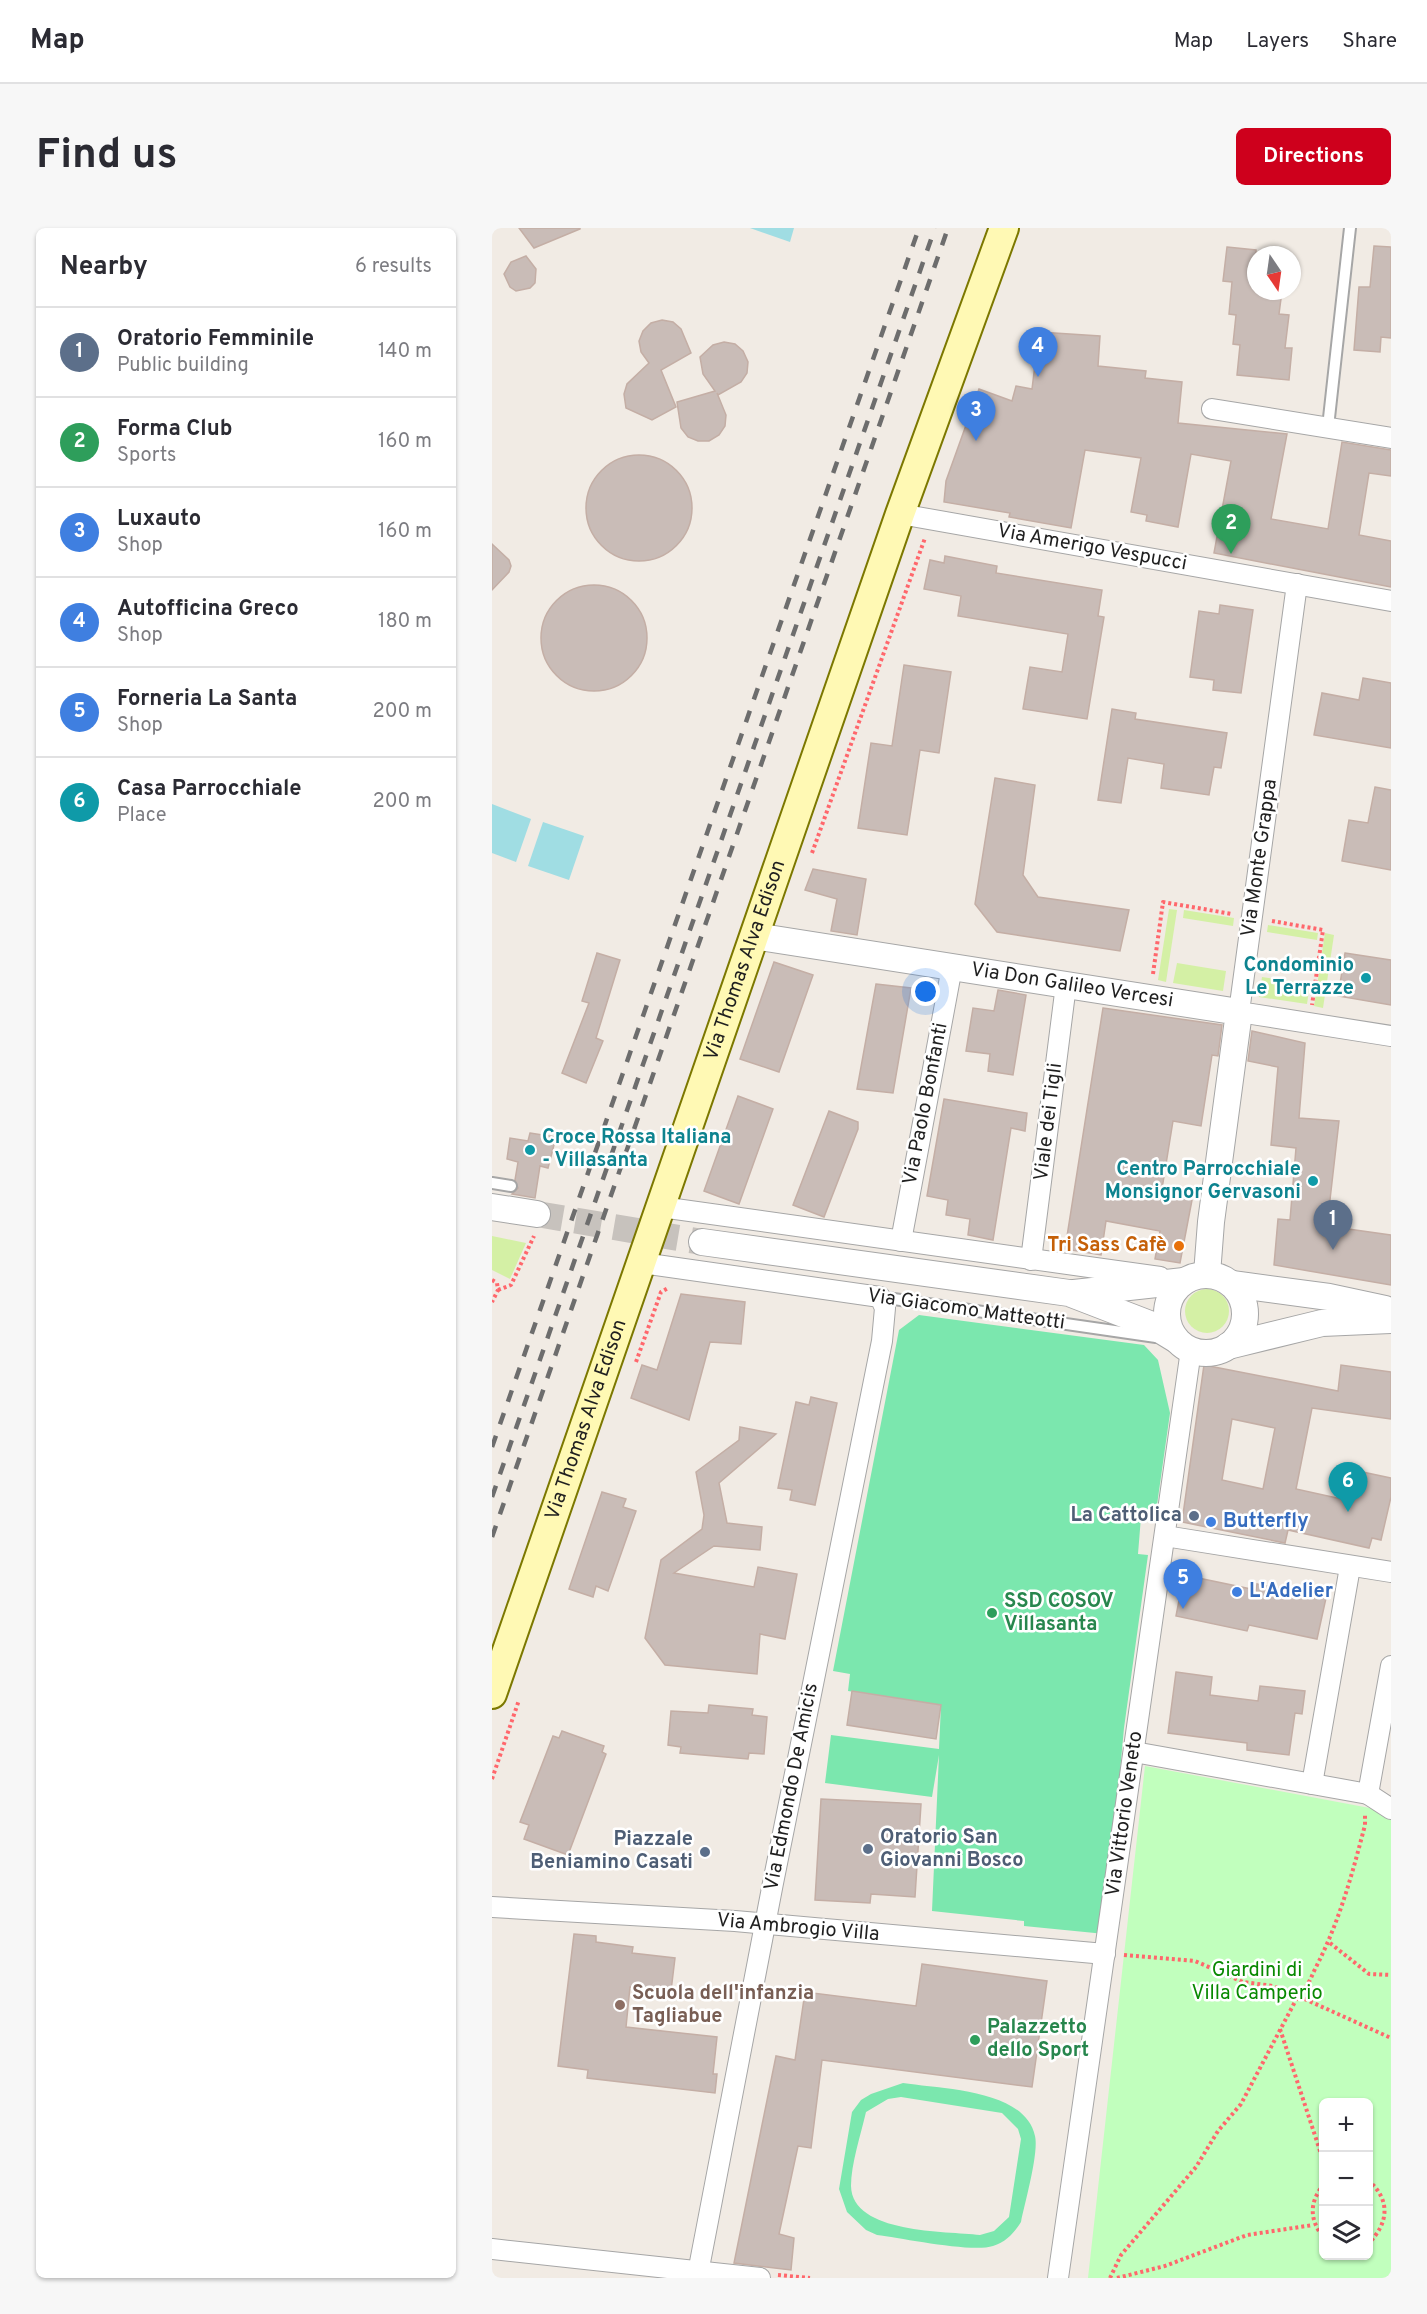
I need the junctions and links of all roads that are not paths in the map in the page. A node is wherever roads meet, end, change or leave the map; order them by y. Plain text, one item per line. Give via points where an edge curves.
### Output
1 (1004, 228) edge
2 (1350, 228) edge
3 (1212, 409) dead end
4 (1328, 427) junction
5 (1391, 438) edge
6 (900, 514) junction
7 (1297, 584) junction
8 (1391, 601) edge
9 (754, 936) junction
10 (952, 967) junction
11 (1066, 985) junction
12 (1239, 1012) junction
13 (1391, 1036) edge
14 (492, 1183) edge
15 (511, 1186) dead end
16 (492, 1207) edge
17 (661, 1207) junction
18 (536, 1223) tunnel mouth
19 (901, 1241) junction
20 (702, 1242) tunnel mouth
21 (1031, 1260) junction
22 (642, 1263) junction
23 (1195, 1277) junction
24 (1232, 1284) junction
25 (1069, 1293) junction
26 (880, 1298) junction
27 (1391, 1311) edge
28 (1391, 1320) edge
29 (1183, 1345) junction
30 (1228, 1346) junction
31 (1165, 1536) junction
32 (1350, 1567) junction
33 (1391, 1572) edge
34 (1391, 1666) edge
35 (492, 1694) edge
36 (1134, 1752) junction
37 (1312, 1784) junction
38 (1368, 1794) junction
39 (1391, 1809) edge
40 (492, 1907) edge
41 (766, 1926) junction
42 (1104, 1954) junction
43 (492, 2249) edge
44 (697, 2275) edge
45 (760, 2278) edge
46 (1058, 2278) edge

1 - 6 main road, Via Thomas Alva Edison
2 - 4 lane
3 - 4 street
4 - 5 street
6 - 7 street, Via Amerigo Vespucci
6 - 9 main road, Via Thomas Alva Edison
7 - 8 street, Via Amerigo Vespucci
7 - 12 street, Via Monte Grappa
9 - 10 street, Via Don Galileo Vercesi
9 - 17 main road, Via Thomas Alva Edison
10 - 11 street, Via Don Galileo Vercesi
10 - 19 street, Via Paolo Bonfanti
11 - 12 street, Via Don Galileo Vercesi
11 - 21 street, Viale dei Tigli
12 - 13 street, Via Don Galileo Vercesi
12 - 23 street, Via Monte Grappa via 1213,1204
14 - 15 lane
16 - 18 street
17 - 19 street
17 - 22 main road, Via Thomas Alva Edison
19 - 21 street
20 - 25 street, Via Giacomo Matteotti
21 - 23 street
22 - 26 street, Via Giacomo Matteotti
22 - 35 main road, Via Thomas Alva Edison
23 - 24 street via 1223,1278
23 - 25 street, Via Giacomo Matteotti
23 - 29 street via 1172,1293 1166,1309 1167,1323
24 - 27 street via 1329,1297
24 - 30 street via 1243,1301 1245,1316 1239,1335
25 - 29 street, Via Giacomo Matteotti via 1152,1325
26 - 29 lane, Via Giacomo Matteotti
26 - 41 street, Via Edmondo De Amicis via 885,1308 882,1341
28 - 30 street via 1322,1323
29 - 30 street via 1211,1353
29 - 31 street, Via Vittorio Veneto
31 - 32 street
31 - 36 street, Via Vittorio Veneto
32 - 33 street
32 - 37 street
34 - 38 street
36 - 37 street
36 - 42 street, Via Vittorio Veneto
37 - 38 street
38 - 39 street
40 - 41 street, Via Ambrogio Villa
41 - 42 street, Via Ambrogio Villa
41 - 44 street, Via Edmondo De Amicis
42 - 46 street, Via Vittorio Veneto
43 - 44 street
44 - 45 street

